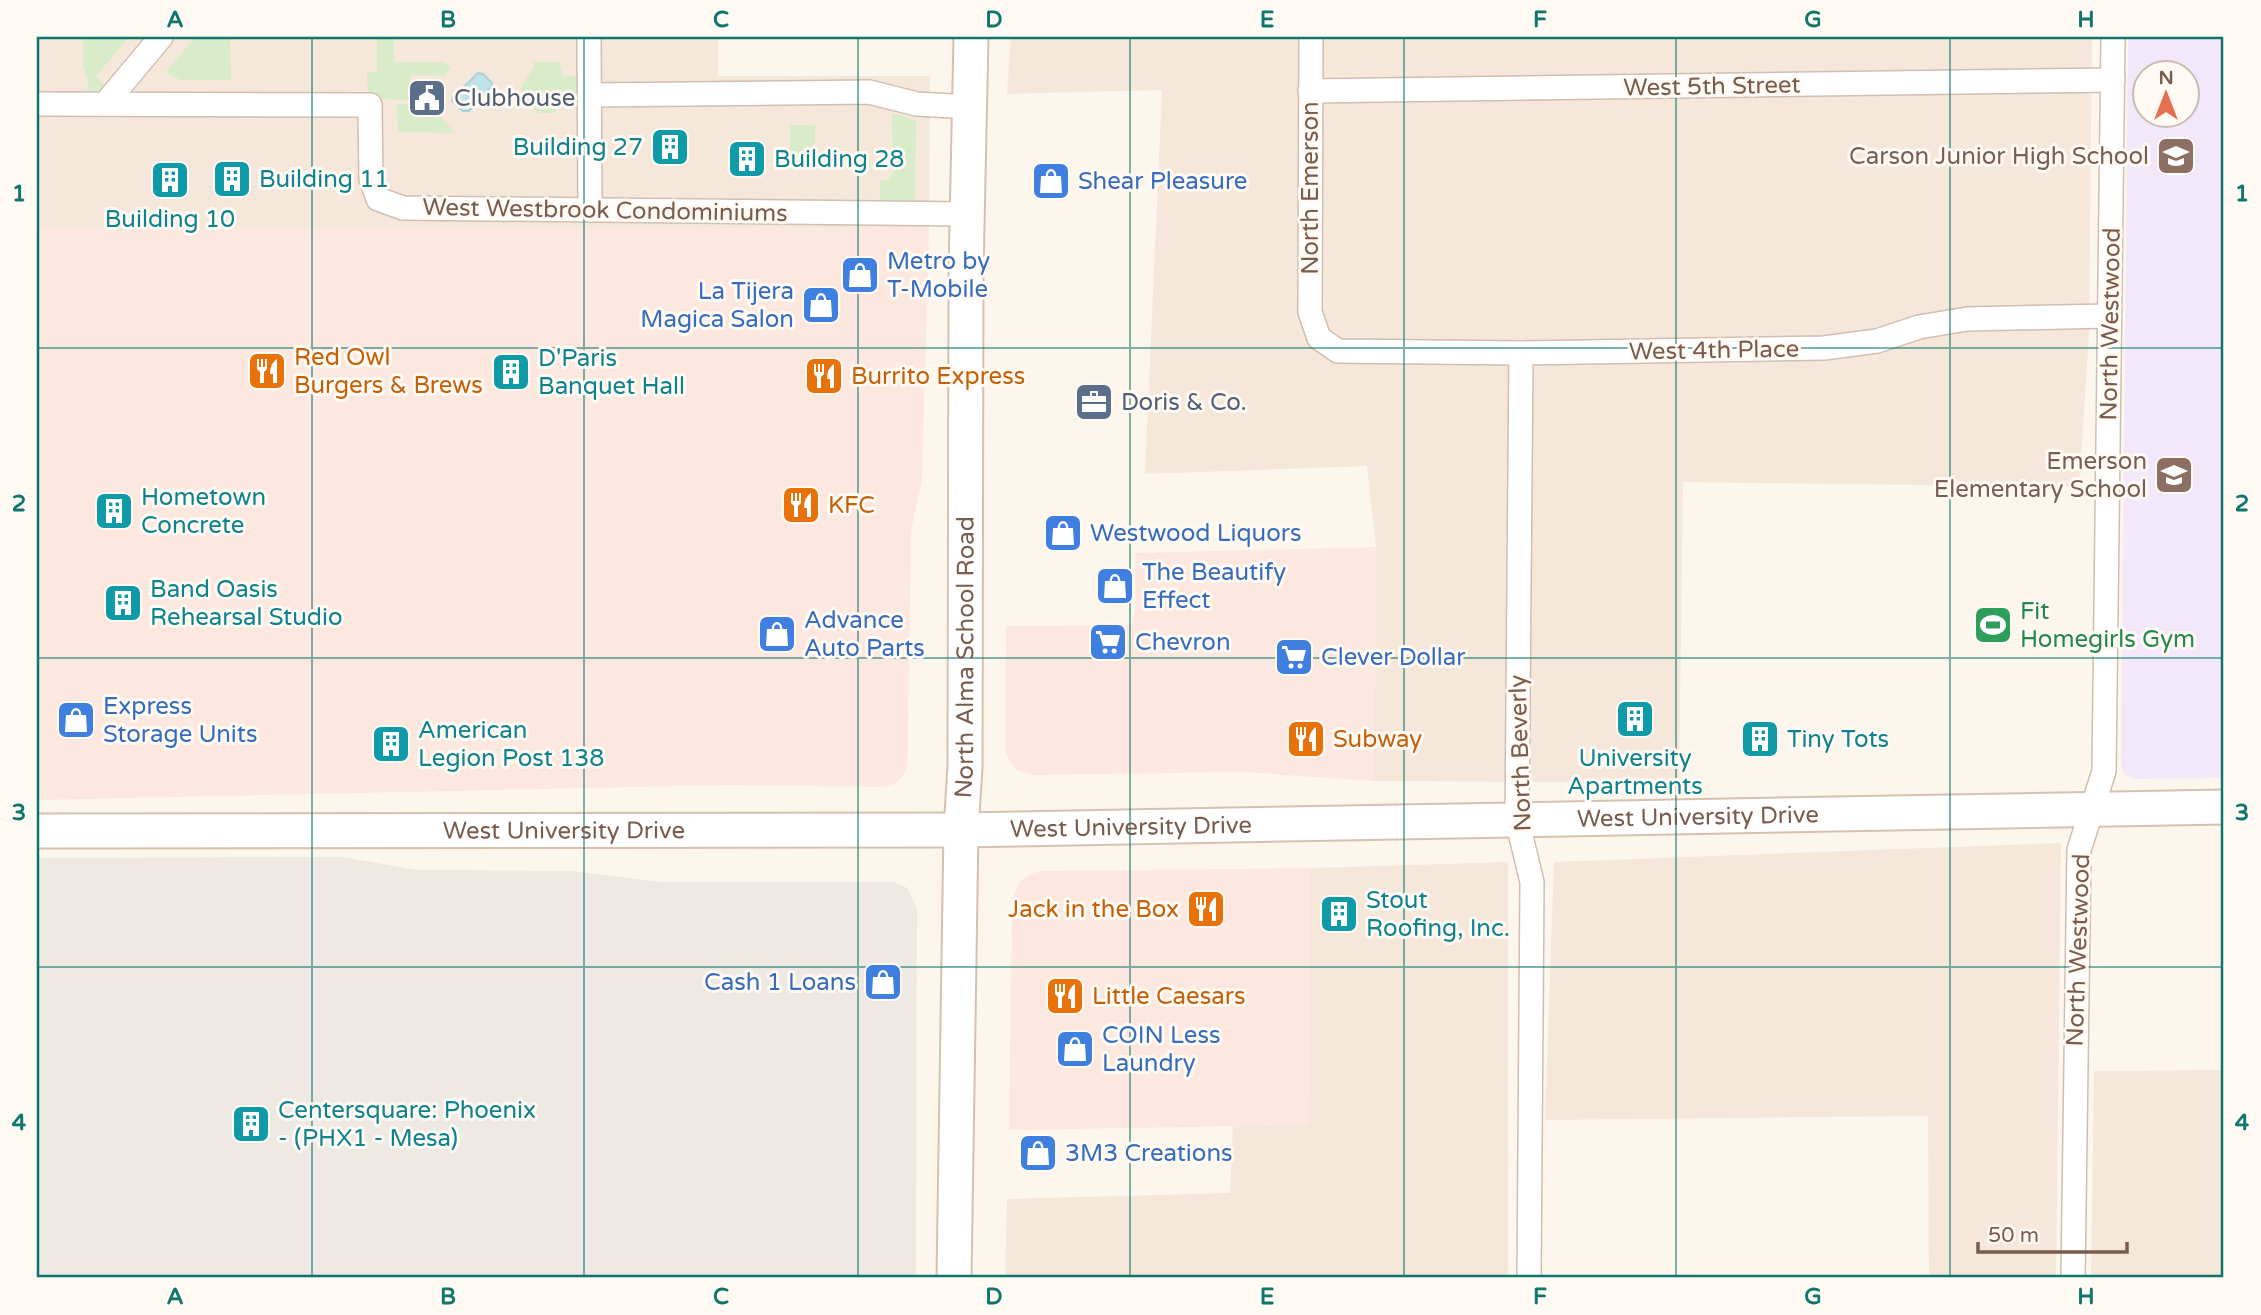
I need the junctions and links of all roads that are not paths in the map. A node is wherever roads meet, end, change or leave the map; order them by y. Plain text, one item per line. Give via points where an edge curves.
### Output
1 (162, 37) edge
2 (589, 37) edge
3 (971, 37) edge
4 (1311, 37) edge
5 (2113, 37) edge
6 (2113, 80) junction
7 (1310, 91) junction
8 (590, 95) junction
9 (37, 104) edge
10 (105, 104) junction
11 (969, 107) junction
12 (590, 210) junction
13 (967, 214) junction
14 (2109, 316) junction
15 (1319, 338) joint
16 (1521, 353) junction
17 (2224, 807) edge
18 (2093, 810) junction
19 (1517, 820) junction
20 (961, 830) junction
21 (37, 831) edge
22 (954, 1278) edge
23 (1529, 1278) edge
24 (2073, 1278) edge

1 - 10 street
2 - 8 street
3 - 11 main road, North Alma School Road
4 - 7 street, North Emerson
5 - 6 street, North Westwood
6 - 7 street, West 5th Street
6 - 14 street, North Westwood
7 - 15 street, North Emerson via 1310,312
8 - 11 street via 869,92 917,104
8 - 12 street
9 - 10 street, West Westbrook Condominiums
10 - 12 street, West Westbrook Condominiums via 370,105 371,178 378,199 403,208
11 - 13 main road, North Alma School Road
12 - 13 street, West Westbrook Condominiums
13 - 20 main road, North Alma School Road
14 - 16 street, West 4th Place via 1967,319 1919,327 1877,341 1824,348
14 - 18 street, North Westwood via 2104,771
15 - 16 street, West 4th Place via 1338,351
16 - 19 street, North Beverly
17 - 18 main road, West University Drive
18 - 19 main road, West University Drive
18 - 24 street, North Westwood via 2079,846
19 - 20 main road, West University Drive
19 - 23 street, North Beverly via 1532,881
20 - 21 main road, West University Drive
20 - 22 main road, North Alma School Road

